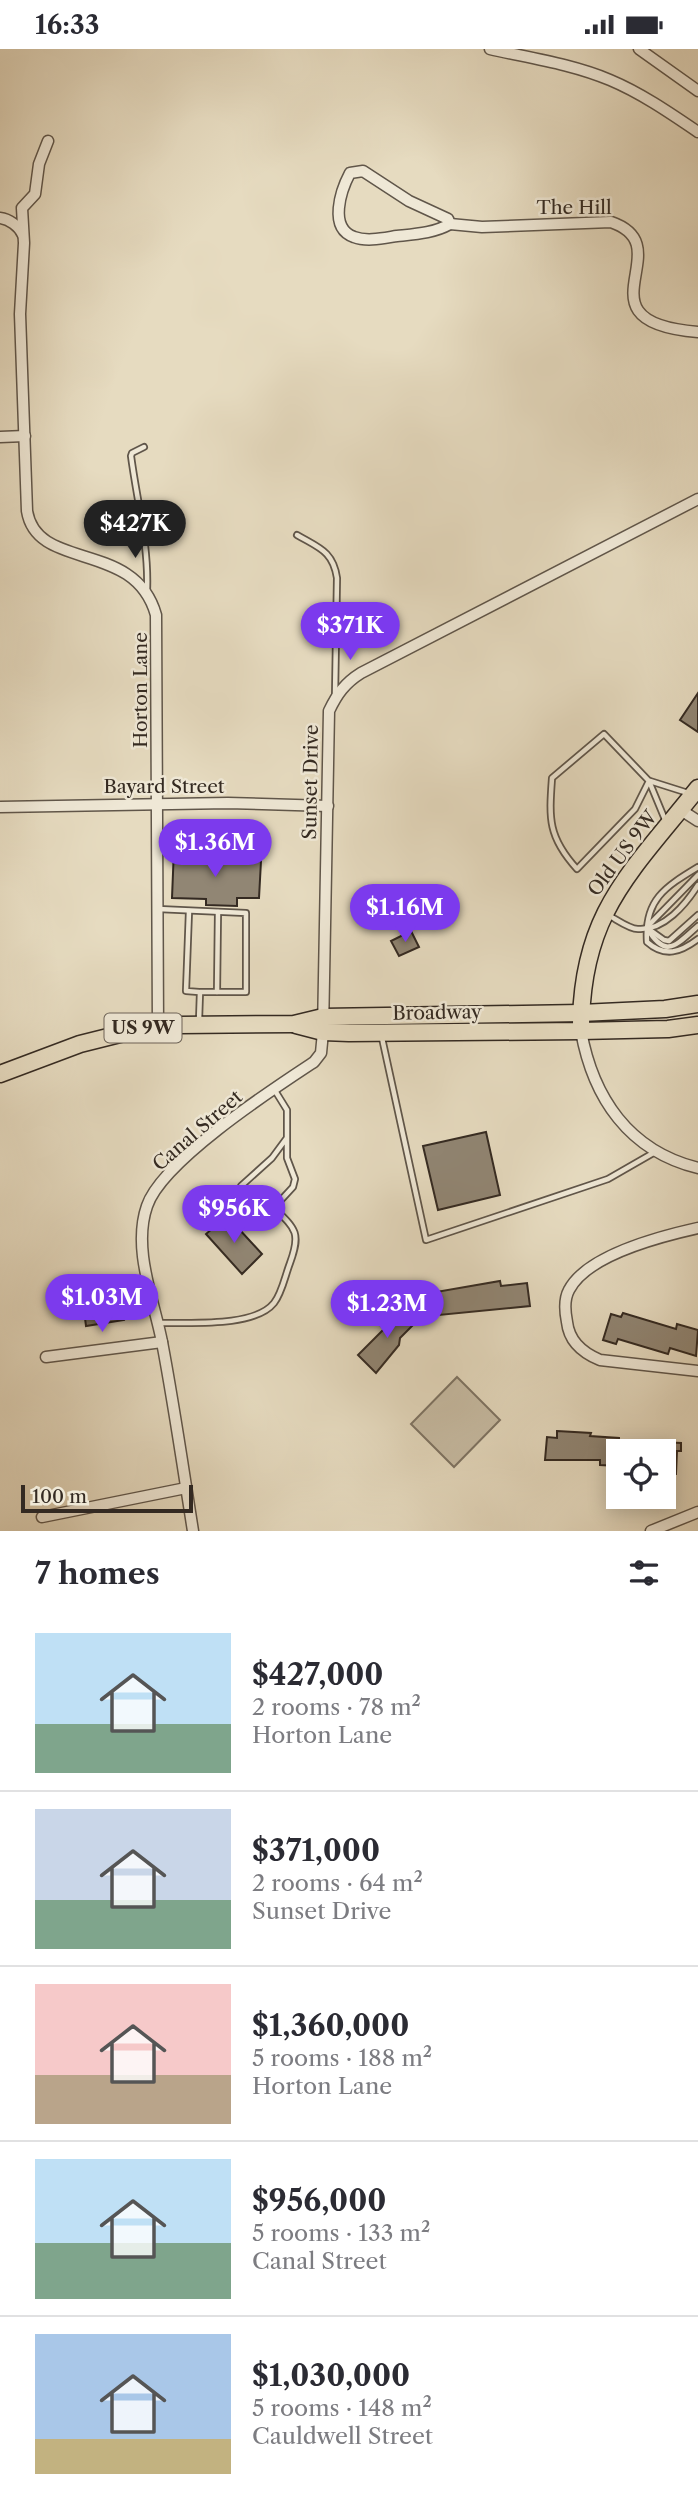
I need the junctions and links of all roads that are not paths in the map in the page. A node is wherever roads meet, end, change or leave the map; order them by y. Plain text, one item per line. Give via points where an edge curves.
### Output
1 (490, 49) edge
2 (639, 49) edge
3 (698, 91) edge
4 (698, 132) edge
5 (48, 141) dead end
6 (0, 218) edge
7 (450, 224) junction
8 (23, 235) junction
9 (698, 332) edge
10 (25, 436) junction
11 (0, 437) edge
12 (144, 447) dead end
13 (698, 499) edge
14 (297, 535) dead end
15 (147, 592) junction
16 (335, 697) junction
17 (649, 781) junction
18 (696, 791) edge
19 (158, 804) junction
20 (328, 806) junction
21 (0, 807) edge
22 (681, 810) junction
23 (698, 821) edge
24 (668, 827) junction
25 (698, 867) edge
26 (698, 875) edge
27 (698, 885) edge
28 (158, 909) junction
29 (189, 911) junction
30 (218, 912) junction
31 (604, 913) junction
32 (698, 915) edge
33 (698, 926) edge
34 (646, 927) junction
35 (698, 939) edge
36 (200, 992) junction
37 (217, 992) junction
38 (698, 1004) edge
39 (580, 1013) junction
40 (323, 1024) junction
41 (199, 1025) junction
42 (698, 1025) edge
43 (158, 1026) junction
44 (581, 1031) junction
45 (382, 1034) junction
46 (0, 1074) edge
47 (274, 1089) junction
48 (286, 1139) junction
49 (655, 1152) junction
50 (698, 1168) edge
51 (274, 1208) junction
52 (698, 1228) edge
53 (158, 1323) junction
54 (162, 1342) junction
55 (46, 1357) dead end
56 (698, 1371) edge
57 (186, 1488) junction
58 (698, 1512) edge
59 (42, 1517) dead end
60 (193, 1531) edge
61 (651, 1531) edge

1 - 4 street via 610,80
2 - 3 street
5 - 8 street via 35,194 22,208
6 - 8 street
7 - 7 street, The Hill via 429,233 356,238 346,233 340,221 342,187 350,173 363,171
7 - 9 street, The Hill via 621,225 638,244 640,254 632,298 637,312 648,321
8 - 10 street via 20,314
10 - 11 street
10 - 15 street via 27,511 33,531 48,543 119,568
12 - 15 lane via 131,456 147,550
13 - 16 street via 361,673
14 - 16 lane via 335,561
15 - 19 street, Horton Lane via 158,632
16 - 20 street, Sunset Drive via 329,711
17 - 17 lane via 604,734 552,778 549,821 563,853 577,869 635,809
17 - 18 lane
17 - 24 lane
18 - 22 main road, Old US 9W
19 - 20 street, Bayard Street
19 - 21 street, Bayard Street
19 - 28 street, Horton Lane
20 - 40 street, Sunset Drive
22 - 23 street
22 - 24 main road, Old US 9W
24 - 31 main road, Old US 9W
25 - 34 lane via 652,903
26 - 34 lane
27 - 34 lane via 667,920
28 - 29 lane
28 - 43 street, Horton Lane
29 - 30 lane
29 - 36 lane via 186,992
30 - 37 lane
30 - 37 lane via 246,913 246,992
31 - 34 lane via 637,929
31 - 39 main road, Old US 9W via 585,966
32 - 34 lane via 669,941
33 - 34 lane via 667,947 657,944
34 - 35 lane via 647,942 666,953 684,949
36 - 37 lane
36 - 41 lane
38 - 39 main road, US 9W
39 - 40 main road, Broadway / US 9W
39 - 44 main road, Old US 9W
40 - 41 main road, Broadway / US 9W
40 - 45 main road, Broadway / US 9W
40 - 47 street, Canal Street via 321,1052 314,1062
41 - 43 main road, Broadway / US 9W
42 - 44 main road, US 9W
43 - 46 main road, Broadway / US 9W via 99,1038
44 - 45 main road, Broadway / US 9W
44 - 49 street via 596,1087 616,1115
45 - 49 lane via 426,1240 608,1179
47 - 48 lane via 287,1110
47 - 53 street, Canal Street via 221,1128 154,1191 143,1229 144,1258
48 - 51 lane via 295,1179 293,1188
48 - 51 lane via 240,1186 241,1204 253,1216 262,1217
49 - 50 street
51 - 53 lane via 297,1235 272,1306 242,1319
52 - 56 street via 656,1237 597,1264 572,1285 565,1310 571,1338 588,1355
53 - 54 street, Canal Street
54 - 55 street
54 - 57 street, Canal Street
57 - 59 street
57 - 60 street, Canal Street
58 - 61 street

